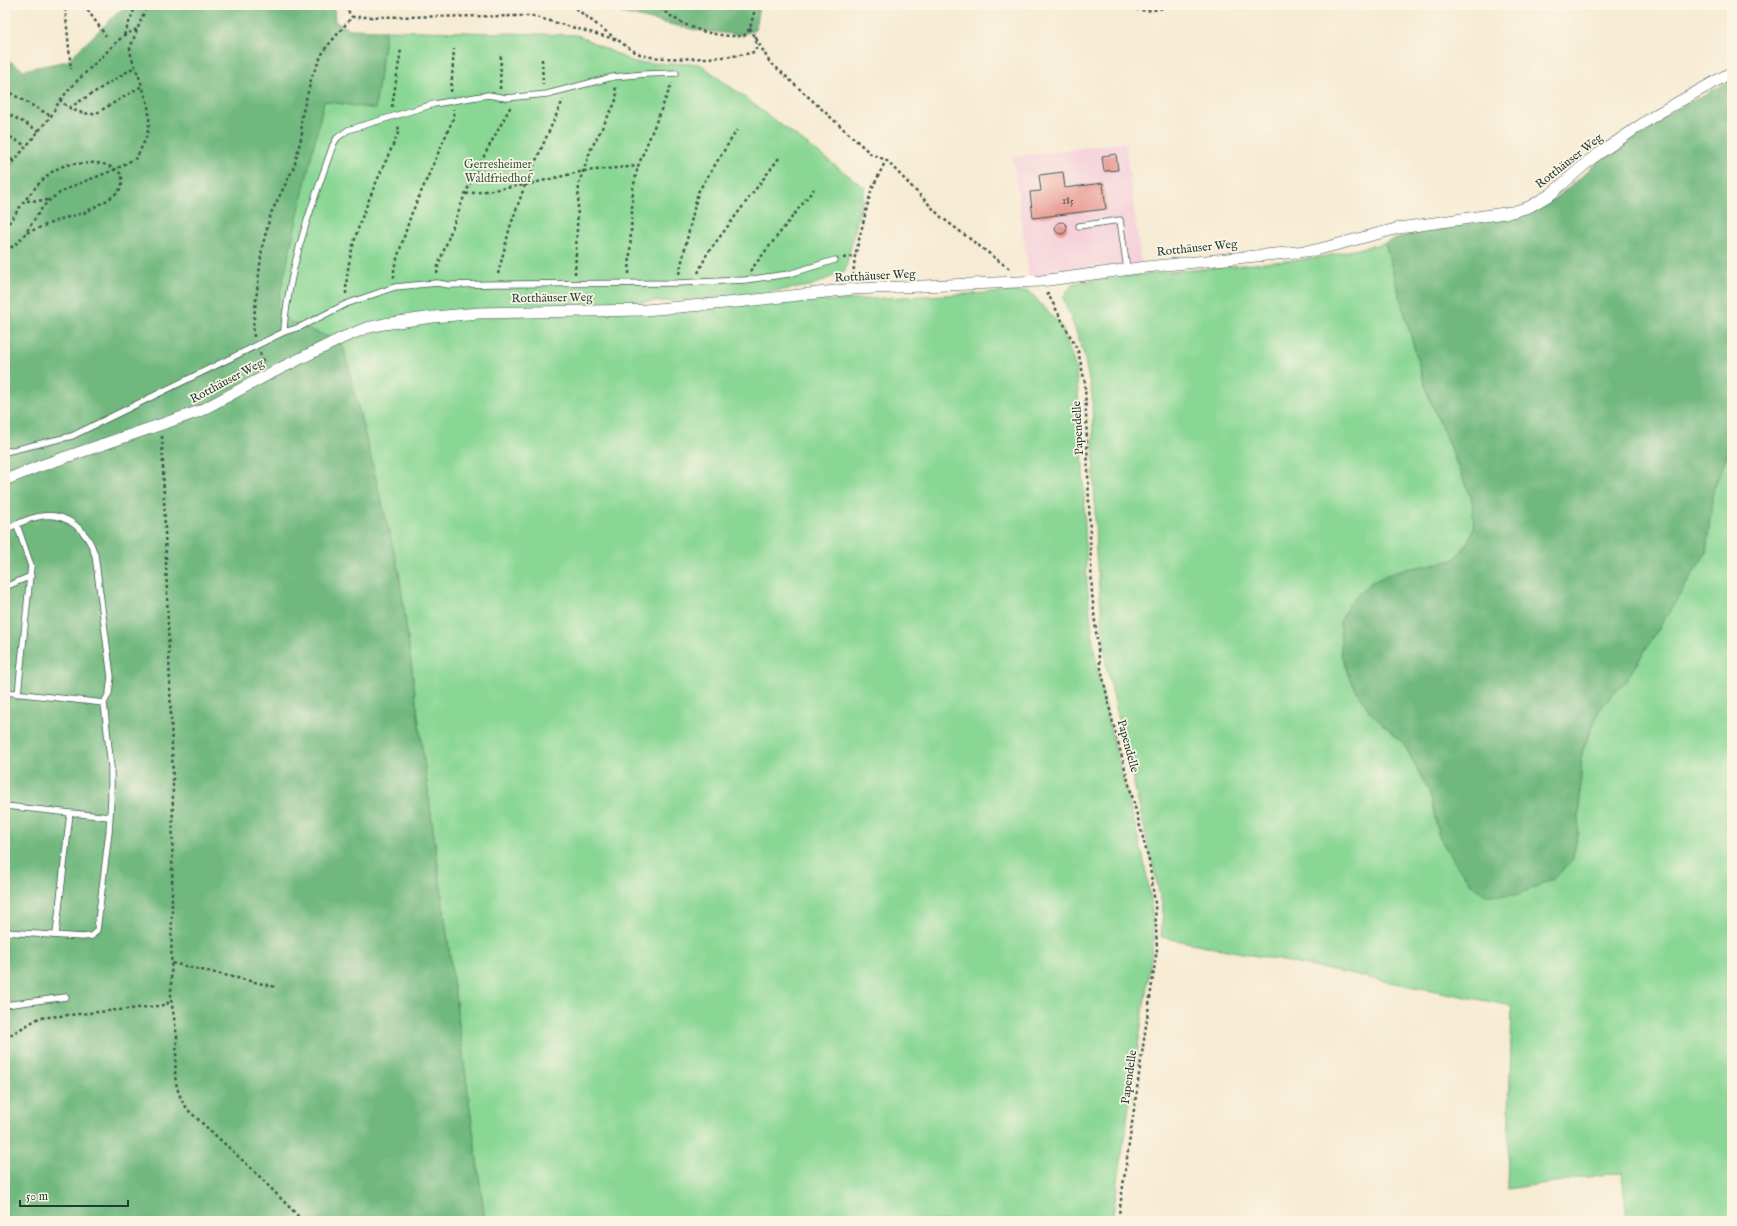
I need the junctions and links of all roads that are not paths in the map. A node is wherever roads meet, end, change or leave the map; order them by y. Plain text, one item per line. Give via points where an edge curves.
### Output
1 (1732, 72) edge
2 (676, 73) road end
3 (1079, 226) dead end
4 (835, 260) dead end
5 (1127, 269) junction
6 (284, 332) junction
7 (5, 452) edge
8 (5, 480) edge
9 (17, 525) junction
10 (5, 530) edge
11 (31, 576) junction
12 (5, 586) edge
13 (5, 693) edge
14 (18, 694) junction
15 (5, 700) edge
16 (104, 703) junction
17 (5, 806) edge
18 (70, 813) junction
19 (109, 817) junction
20 (5, 932) edge
21 (56, 934) junction
22 (66, 998) dead end
23 (5, 1005) edge

1 - 5 street, Rotthäuser Weg via 1657,114 1591,159 1551,194 1529,207 1512,212 1399,228 1316,250
2 - 6 lane via 613,77 547,94 506,98 488,95 451,101 348,130 337,138 333,145 302,234 292,275
3 - 5 lane via 1120,220
4 - 6 lane via 789,274 745,280 677,283 437,283 395,287 346,304 300,327
5 - 8 street, Rotthäuser Weg via 1041,281 853,289 645,310 479,313 384,324 342,338 206,409
6 - 7 lane via 72,436
9 - 10 lane
9 - 11 lane via 32,566
9 - 16 lane via 37,517 61,518 83,531 91,542 95,555 111,677 109,693
11 - 12 lane
11 - 14 lane
13 - 14 lane
13 - 15 lane
14 - 16 lane
16 - 19 lane via 111,767
17 - 18 lane
18 - 19 lane
18 - 21 lane
19 - 21 lane via 97,930 92,936 82,937
20 - 21 lane
22 - 23 lane

